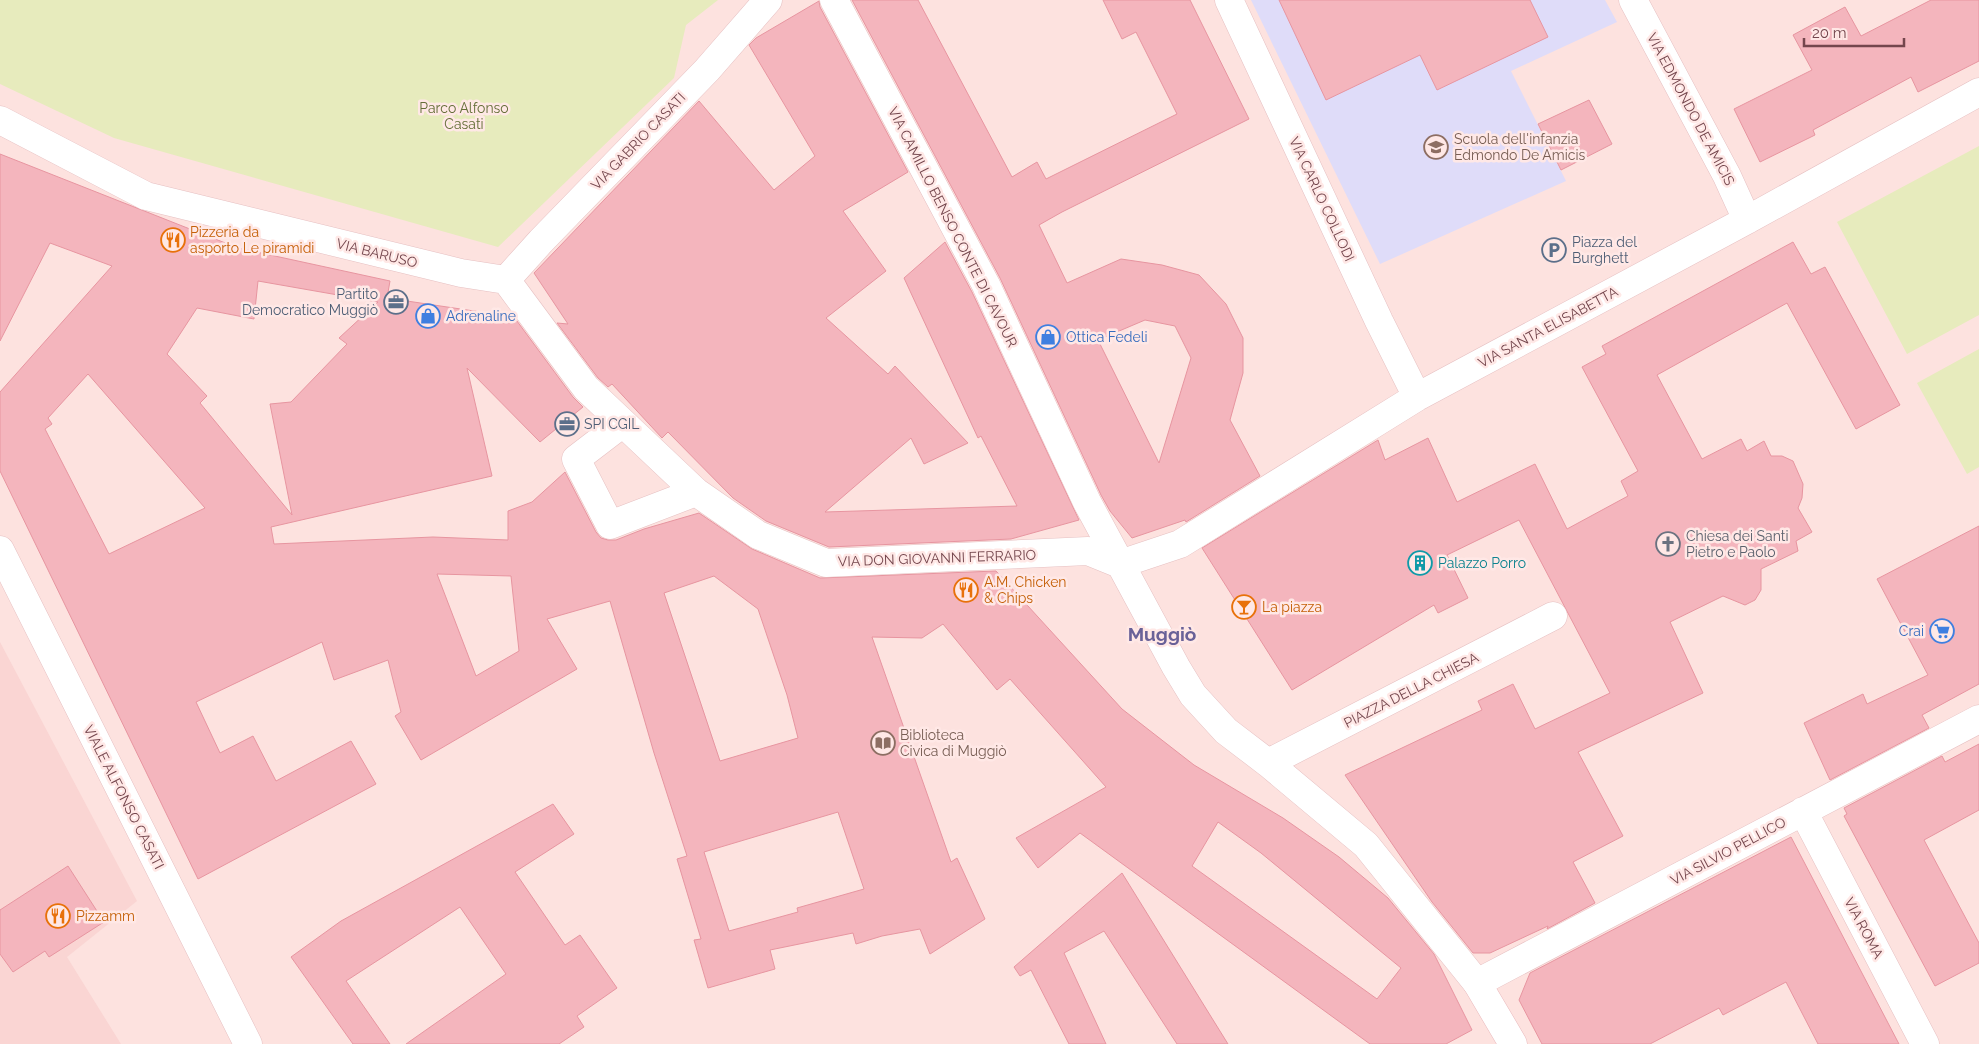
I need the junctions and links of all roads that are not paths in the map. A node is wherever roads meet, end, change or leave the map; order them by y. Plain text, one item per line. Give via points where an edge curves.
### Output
1 (768, 0) edge
2 (834, 0) edge
3 (1229, 0) edge
4 (1633, 0) edge
5 (1979, 92) edge
6 (0, 120) edge
7 (1747, 220) junction
8 (506, 280) junction
9 (1417, 397) junction
10 (623, 422) junction
11 (696, 492) junction
12 (0, 550) edge
13 (1120, 564) junction
14 (1554, 616) dead end
15 (1979, 719) edge
16 (1268, 763) junction
17 (1803, 811) junction
18 (1478, 983) junction
19 (248, 1044) edge
20 (1513, 1044) edge
21 (1925, 1044) edge

1 - 8 street, VIA GABRIO CASATI via 707,70
2 - 13 street, VIA CAMILLO BENSO CONTE DI CAVOUR via 986,286 1086,502
3 - 9 street, VIA CARLO COLLODI
4 - 7 street, VIA EDMONDO DE AMICIS
5 - 7 street, VIA SANTA ELISABETTA
6 - 8 street, VIA BARUSO via 146,196 461,273
7 - 9 street, VIA SANTA ELISABETTA
8 - 10 street, VIA DON GIOVANNI FERRARIO via 586,388
9 - 13 street, VIA SANTA ELISABETTA via 1180,544
10 - 11 street, VIA DON GIOVANNI FERRARIO
10 - 11 street via 576,459 610,525
11 - 13 street, VIA DON GIOVANNI FERRARIO via 758,535 826,563 1088,551
12 - 19 street, VIALE ALFONSO CASATI
13 - 16 street, VIA CAMILLO BENSO CONTE DI CAVOUR via 1193,695 1226,731
14 - 16 street, PIAZZA DELLA CHIESA
15 - 17 street, VIA SILVIO PELLICO
16 - 18 street, VIA CAMILLO BENSO CONTE DI CAVOUR via 1366,845
17 - 18 street, VIA SILVIO PELLICO
17 - 21 street, VIA ROMA
18 - 20 street, VIA CAMILLO BENSO CONTE DI CAVOUR

